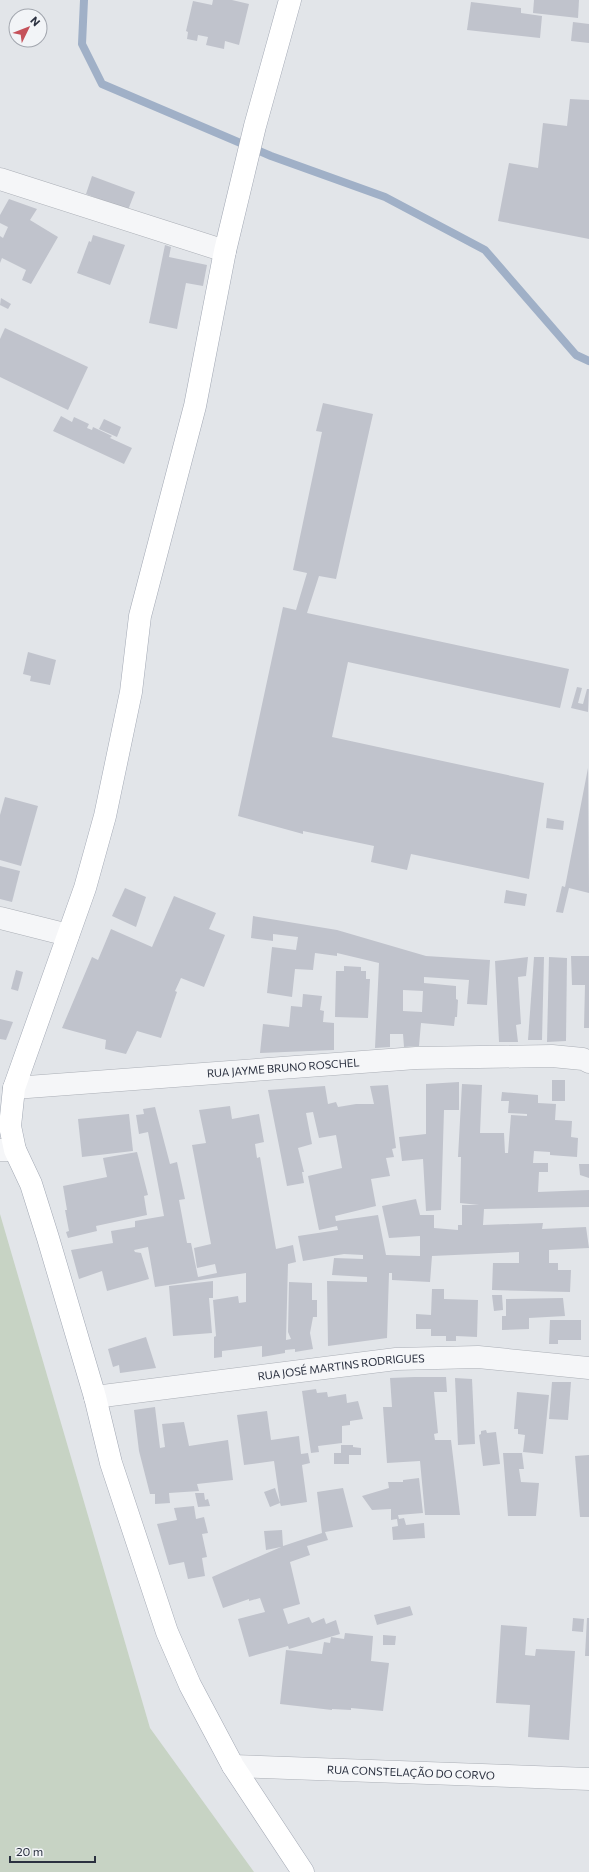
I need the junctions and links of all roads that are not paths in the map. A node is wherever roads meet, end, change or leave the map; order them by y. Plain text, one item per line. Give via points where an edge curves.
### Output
1 (290, 0) edge
2 (0, 179) edge
3 (225, 251) junction
4 (0, 918) edge
5 (68, 935) junction
6 (589, 1062) edge
7 (14, 1088) junction
8 (8, 1150) edge
9 (589, 1368) edge
10 (94, 1398) junction
11 (232, 1766) junction
12 (589, 1780) edge
13 (303, 1872) edge

1 - 3 main road via 255,126
2 - 3 street
3 - 5 main road via 195,406 140,616 131,692 105,816 85,888
4 - 5 street
5 - 7 main road
6 - 7 street, RUA JAYME BRUNO ROSCHEL via 583,1059 552,1056 416,1058
7 - 8 main road
8 - 10 main road via 33,1191
9 - 10 street, RUA JOSÉ MARTINS RODRIGUES via 478,1357 396,1359
10 - 11 main road via 111,1463 167,1632 190,1685
11 - 12 street, RUA CONSTELAÇÃO DO CORVO
11 - 13 main road

